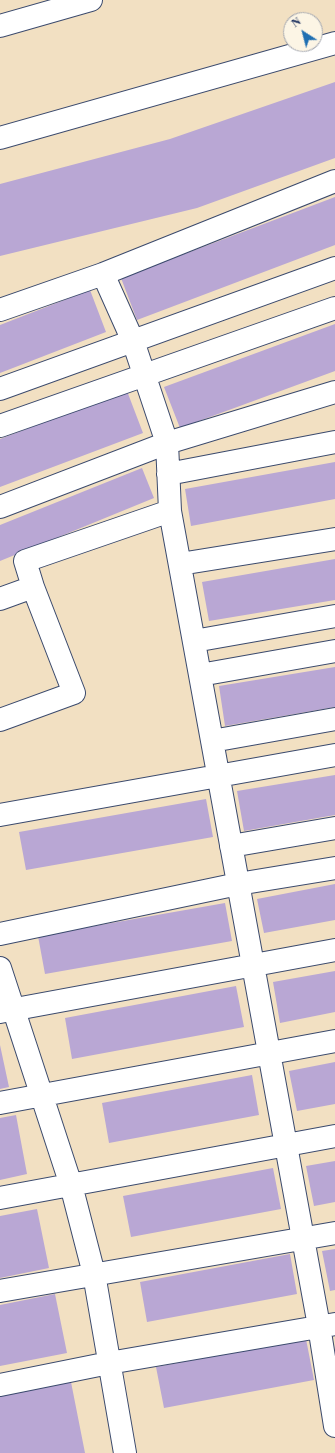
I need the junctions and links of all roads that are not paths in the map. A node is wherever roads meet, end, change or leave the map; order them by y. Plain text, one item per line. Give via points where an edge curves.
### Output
1 (91, 0) edge
2 (0, 26) edge
3 (335, 43) edge
4 (0, 138) edge
5 (335, 181) edge
6 (335, 268) edge
7 (102, 274) junction
8 (335, 308) edge
9 (0, 310) edge
10 (133, 341) junction
11 (145, 375) junction
12 (0, 389) edge
13 (335, 392) edge
14 (0, 426) edge
15 (167, 442) junction
16 (335, 442) edge
17 (168, 474) junction
18 (0, 507) edge
19 (170, 511) junction
20 (335, 539) edge
21 (180, 564) junction
22 (33, 587) junction
23 (0, 600) edge
24 (335, 616) edge
25 (194, 641) junction
26 (335, 651) edge
27 (200, 675) junction
28 (335, 719) edge
29 (0, 720) edge
30 (212, 741) junction
31 (335, 755) edge
32 (219, 777) junction
33 (0, 815) edge
34 (335, 828) edge
35 (231, 846) junction
36 (335, 868) edge
37 (238, 884) junction
38 (0, 934) edge
39 (335, 950) edge
40 (253, 965) junction
41 (0, 968) edge
42 (7, 1010) edge
43 (335, 1040) edge
44 (269, 1052) junction
45 (42, 1095) junction
46 (0, 1103) edge
47 (335, 1136) edge
48 (286, 1145) junction
49 (72, 1185) junction
50 (0, 1198) edge
51 (335, 1233) edge
52 (303, 1238) junction
53 (94, 1274) junction
54 (0, 1291) edge
55 (327, 1325) edge
56 (109, 1362) junction
57 (0, 1385) edge
58 (335, 1426) edge
59 (125, 1453) edge

1 - 2 street
3 - 4 street
5 - 7 street
6 - 10 street
7 - 9 street
7 - 10 street
8 - 11 street
10 - 11 street
10 - 12 street
11 - 14 street
11 - 15 street
13 - 15 street
15 - 17 street
15 - 18 street
16 - 17 street
17 - 19 street
19 - 21 street
19 - 22 street via 25,561
20 - 21 street
21 - 25 street
22 - 23 street
22 - 29 street via 74,693
24 - 25 street
25 - 27 street
26 - 27 street
27 - 30 street
28 - 30 street
30 - 32 street
31 - 32 street
32 - 33 street
32 - 35 street
34 - 35 street
35 - 37 street
36 - 37 street
37 - 38 street
37 - 40 street
39 - 40 street
40 - 42 street
40 - 44 street
41 - 42 street
42 - 45 street
43 - 44 street
44 - 45 street
44 - 48 street
45 - 46 street
45 - 49 street
47 - 48 street
48 - 49 street
48 - 52 street
49 - 50 street
49 - 53 street
51 - 52 street
52 - 53 street
52 - 55 street
53 - 54 street
53 - 56 street
55 - 56 street
55 - 58 street
56 - 57 street
56 - 59 street

